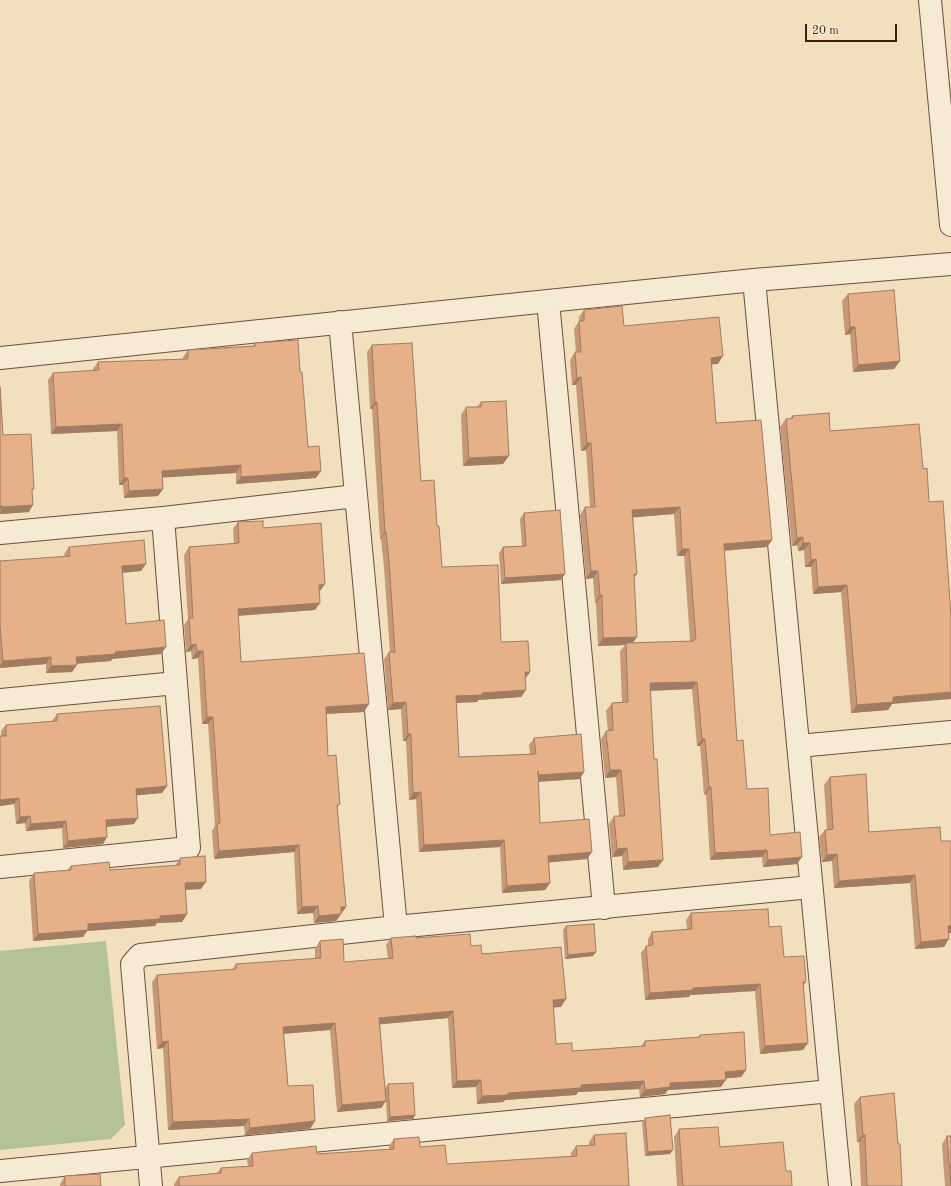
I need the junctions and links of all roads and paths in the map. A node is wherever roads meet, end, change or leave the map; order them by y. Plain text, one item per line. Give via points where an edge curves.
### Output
1 (930, 0) edge
2 (942, 45) edge
3 (951, 225) edge
4 (951, 264) edge
5 (754, 280) junction
6 (548, 300) junction
7 (340, 322) junction
8 (0, 358) edge
9 (356, 496) junction
10 (163, 518) junction
11 (0, 533) edge
12 (176, 683) junction
13 (0, 700) edge
14 (951, 732) edge
15 (798, 746) junction
16 (0, 867) edge
17 (811, 887) junction
18 (604, 908) junction
19 (396, 926) junction
20 (831, 1091) junction
21 (148, 1156) junction
22 (0, 1171) edge
23 (151, 1186) edge
24 (840, 1186) edge

1 - 2 street
2 - 3 street
4 - 5 street
5 - 6 street
5 - 15 street
6 - 7 street
6 - 18 street
7 - 8 street
7 - 9 street
9 - 10 street
9 - 19 street
10 - 11 street
10 - 12 street
12 - 13 street
12 - 16 street via 189,848
14 - 15 street
15 - 17 street
17 - 18 street
17 - 20 street
18 - 19 street
19 - 21 street via 140,955 132,964
20 - 21 street
20 - 24 street
21 - 22 street
21 - 23 street

